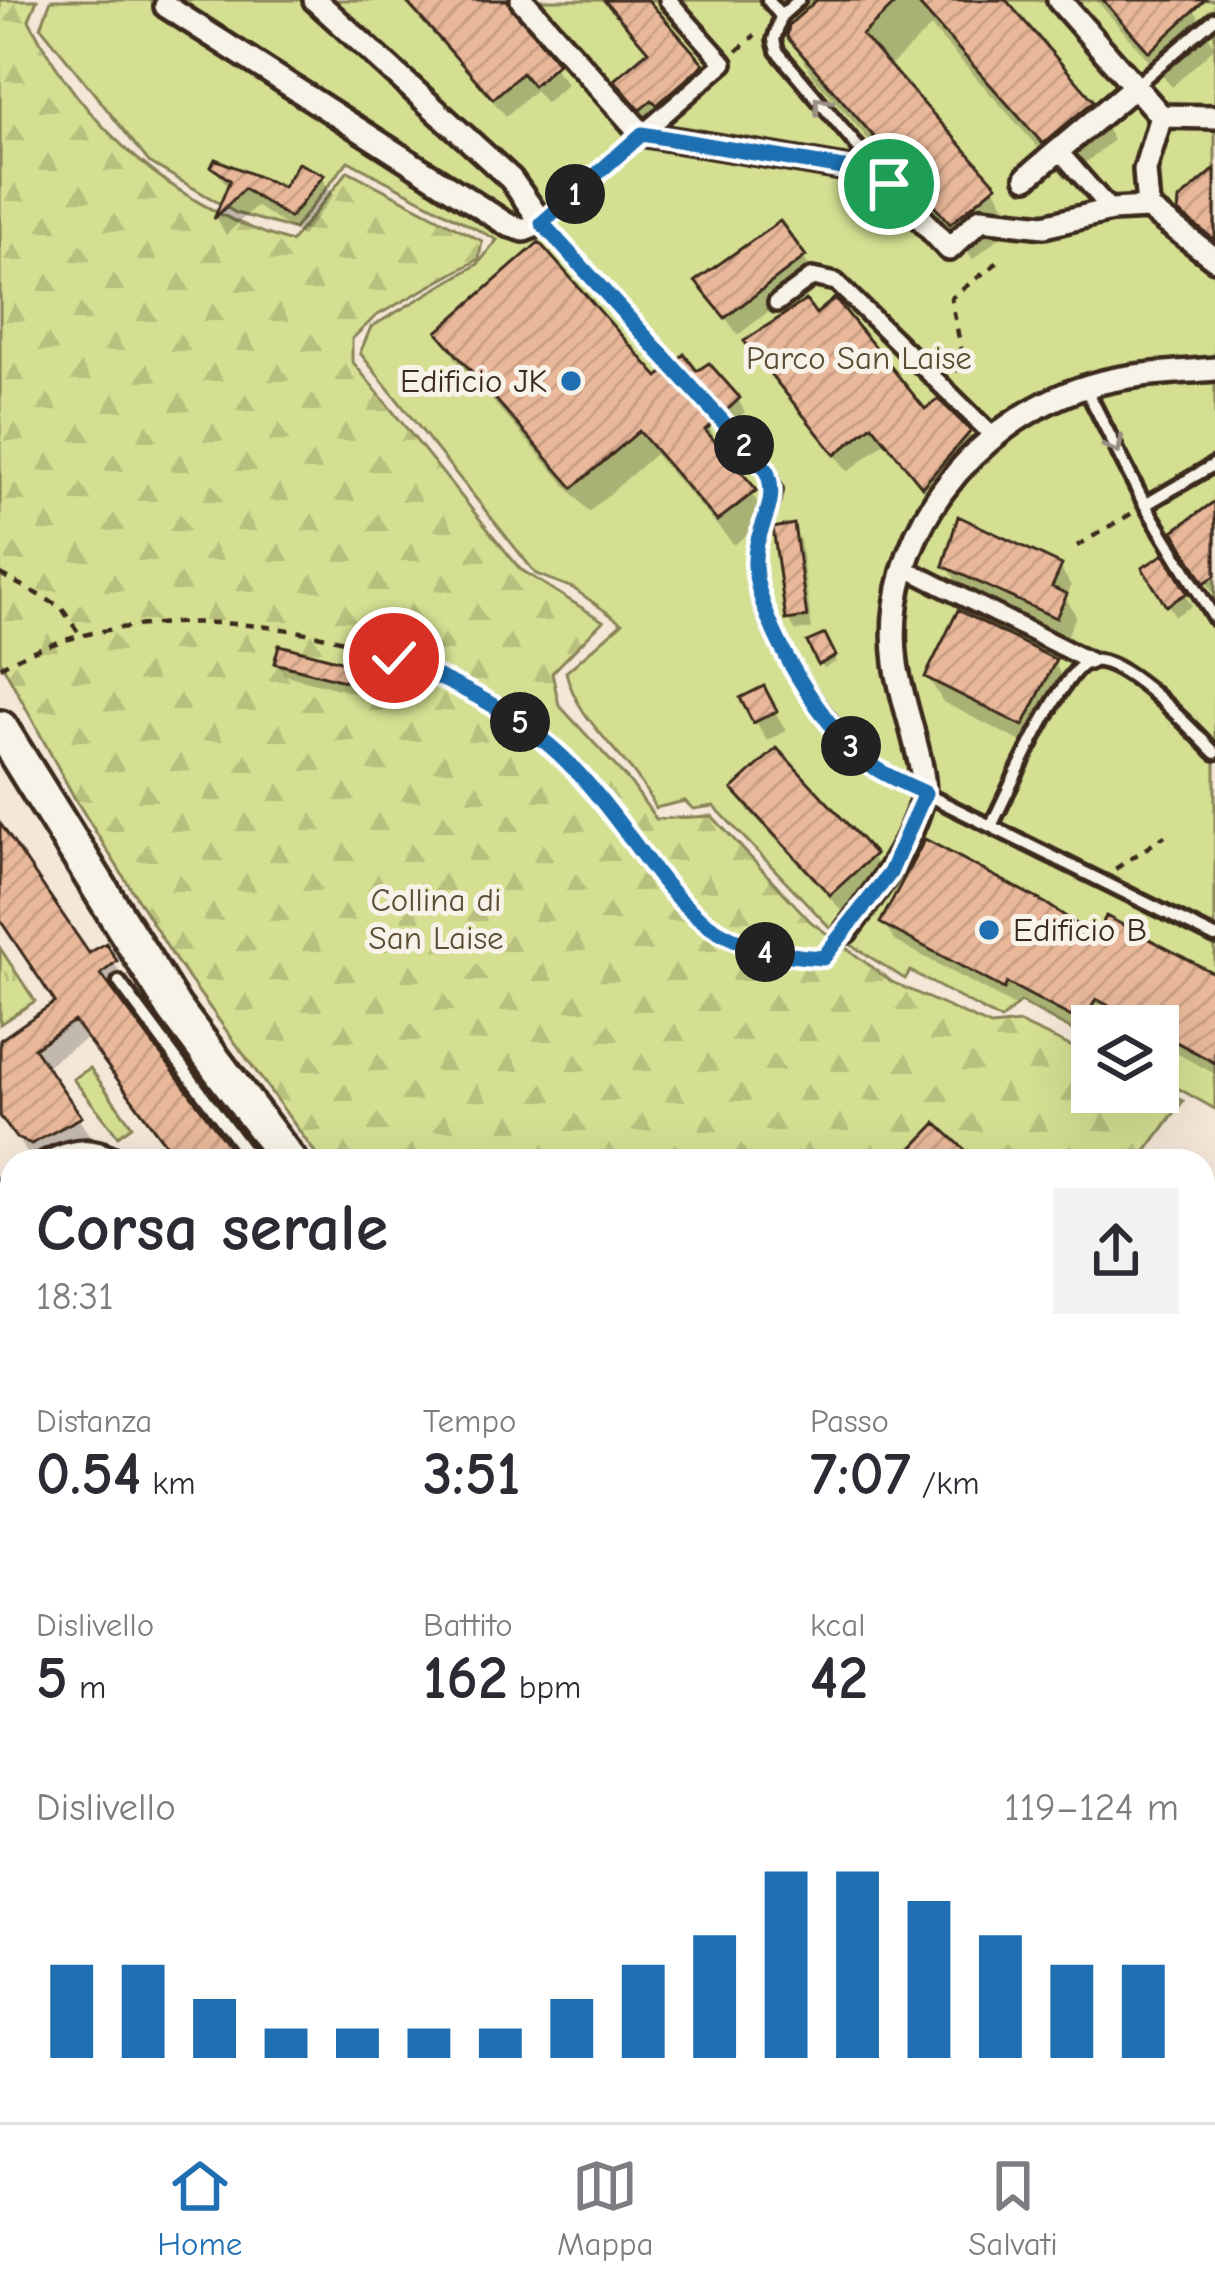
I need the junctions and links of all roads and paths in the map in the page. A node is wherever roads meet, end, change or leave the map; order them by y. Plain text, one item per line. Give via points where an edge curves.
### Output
1 (315, 0) edge
2 (522, 0) edge
3 (668, 0) edge
4 (768, 0) edge
5 (799, 0) edge
6 (1059, 0) edge
7 (166, 5) dead end
8 (781, 16) junction
9 (1215, 18) edge
10 (1135, 86) junction
11 (1161, 116) junction
12 (1215, 117) edge
13 (642, 134) junction
14 (1060, 152) junction
15 (1027, 177) dead end
16 (889, 184) junction
17 (1148, 208) junction
18 (1111, 210) junction
19 (542, 223) junction
20 (1002, 259) dead end
21 (1215, 259) edge
22 (777, 303) dead end
23 (1215, 369) edge
24 (942, 384) junction
25 (1085, 387) junction
26 (992, 436) junction
27 (1215, 464) edge
28 (1145, 505) junction
29 (1077, 547) dead end
30 (905, 568) junction
31 (0, 574) edge
32 (1215, 619) edge
33 (80, 635) junction
34 (1089, 661) junction
35 (0, 667) edge
36 (0, 728) edge
37 (1215, 753) edge
38 (925, 793) junction
39 (991, 826) junction
40 (1165, 836) dead end
41 (1100, 879) junction
42 (846, 931) joint
43 (1215, 937) edge
44 (119, 982) dead end
45 (63, 1149) edge
46 (99, 1149) edge
47 (243, 1149) edge
48 (280, 1149) edge

1 - 19 street via 512,179
2 - 13 street
3 - 13 street via 724,63
4 - 8 lane
5 - 8 lane
6 - 10 street
7 - 19 street via 508,225
16 -> 8 lane via 777,51
9 - 10 lane
10 - 11 street
10 - 14 street
11 - 12 street
11 - 17 street via 1145,170
13 - 16 street via 855,170
13 - 19 path
14 - 15 street
14 - 18 street
16 - 18 street via 949,249 982,219 1044,226
17 - 18 street
17 - 21 street
19 - 38 lane via 766,469 775,490 754,564 773,624 824,717 848,744 874,768
20 - 24 path via 951,298 962,355
22 - 24 street via 812,277 836,282
23 - 25 street
24 - 26 street
25 - 26 street
25 -> 28 lane
26 - 30 street via 937,497
27 - 28 lane
28 - 29 path
28 - 32 lane
30 - 34 street
30 - 38 street via 894,618 896,663
31 - 33 path via 62,607
33 - 35 path
33 - 42 path via 117,626 263,627 315,633 394,658 466,687 531,729 720,937 778,956 823,958
34 - 37 lane via 1123,671
34 - 39 lane via 1057,699
36 - 48 main road via 175,1008
38 - 39 lane
38 - 42 street via 890,873
39 - 41 lane
40 - 41 path
41 - 43 lane
44 - 47 lane
45 - 46 lane

